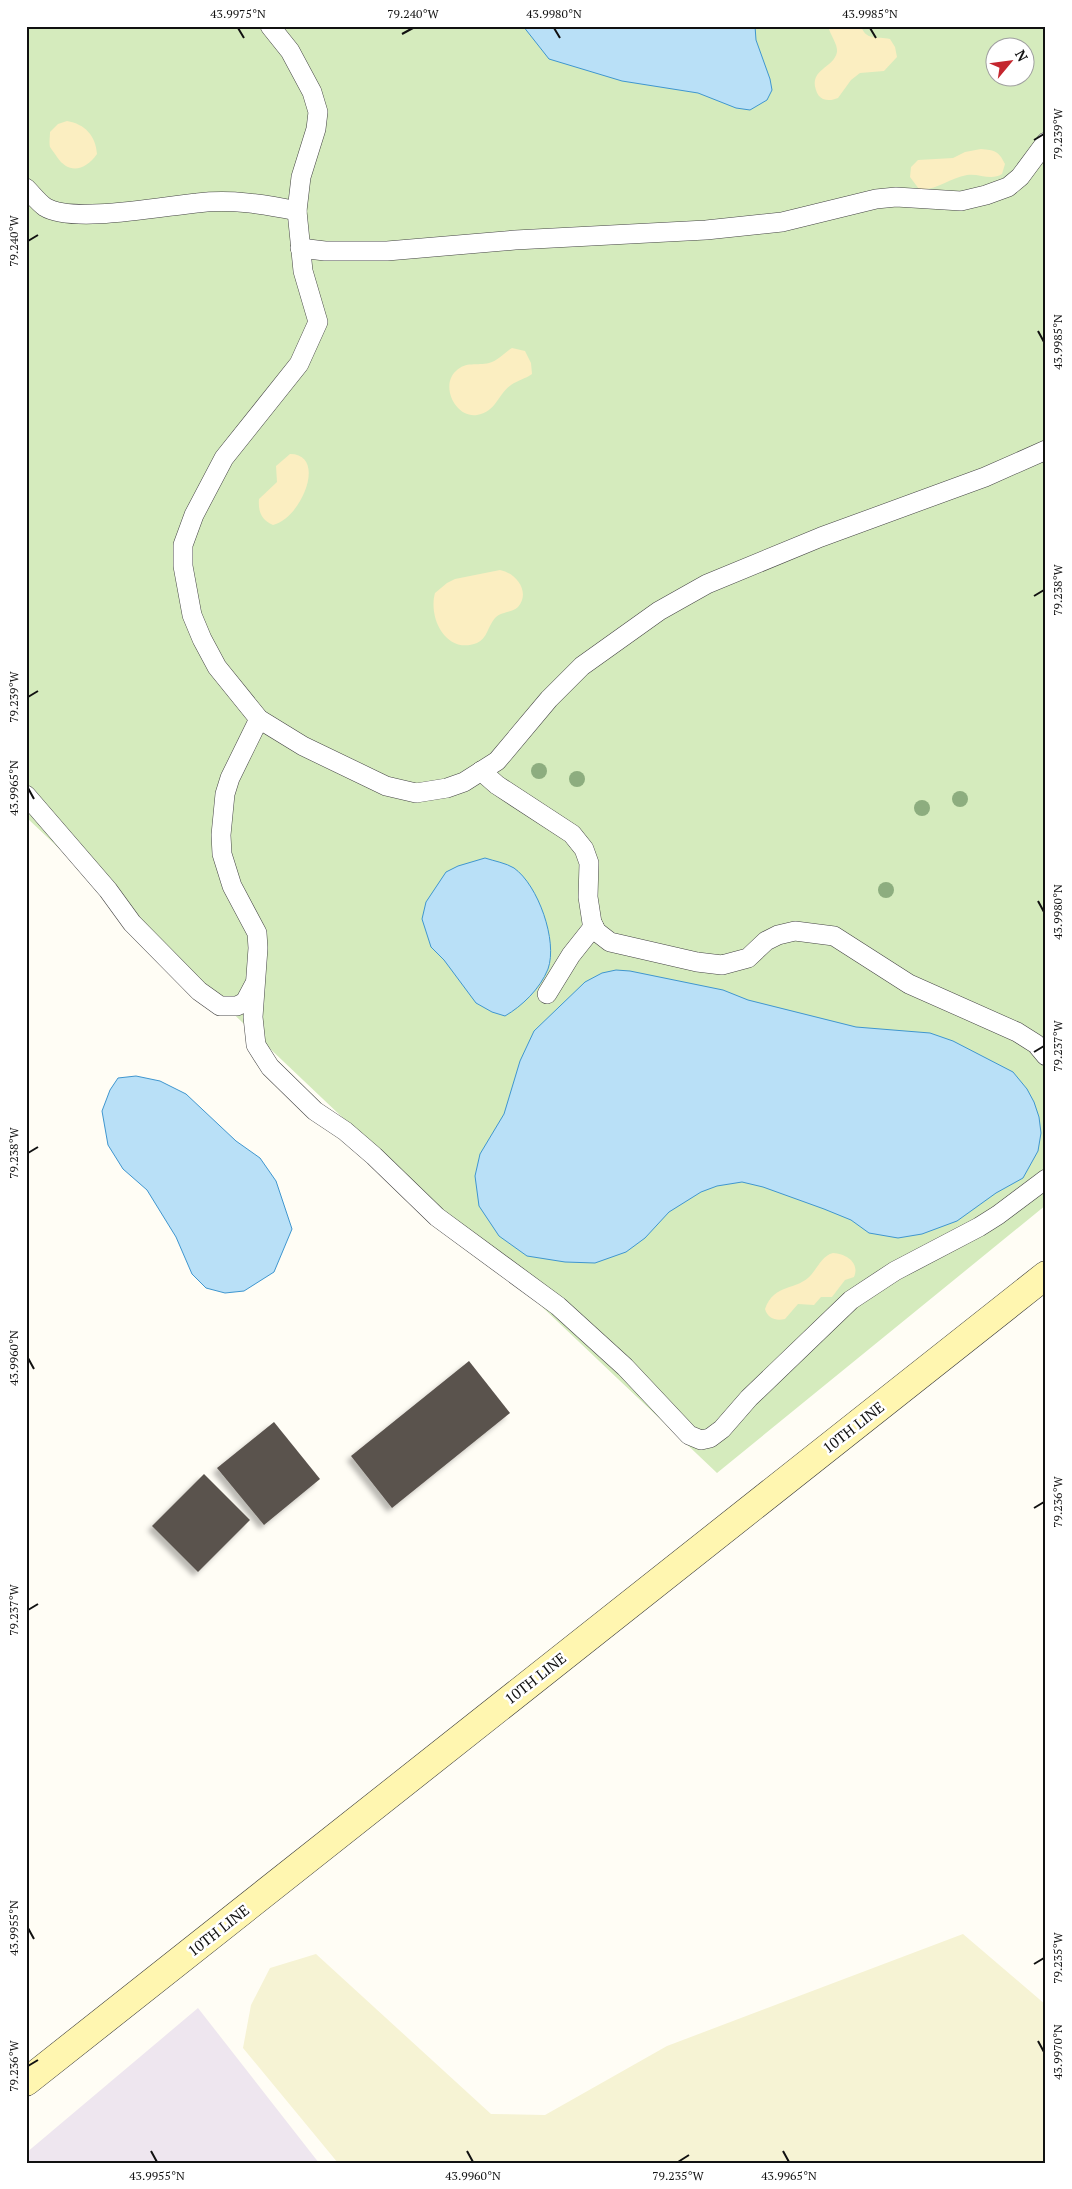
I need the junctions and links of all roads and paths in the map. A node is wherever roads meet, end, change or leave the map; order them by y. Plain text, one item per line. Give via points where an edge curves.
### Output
1 (270, 26) edge
2 (1046, 142) edge
3 (26, 188) edge
4 (296, 211) junction
5 (300, 248) junction
6 (1046, 450) edge
7 (259, 719) junction
8 (481, 771) junction
9 (26, 794) edge
10 (594, 926) junction
11 (255, 984) junction
12 (547, 994) dead end
13 (1046, 1056) edge
14 (1046, 1179) edge
15 (1046, 1275) edge
16 (26, 2082) edge

1 - 4 lane via 290,51 312,92 318,112
2 - 5 lane via 1008,187 961,201 876,199 782,222 706,230 515,240 387,251
3 - 4 lane via 46,207 61,213 120,213 230,202
4 - 5 lane
5 - 7 lane via 303,271 318,322 310,343 299,364 224,458 194,515 183,545 187,591 202,639 217,667
6 - 8 lane via 707,584 659,611 582,666 549,699 497,761
7 - 8 lane via 303,746 386,786 416,793 447,788
7 - 11 lane via 230,778 221,835 229,878 256,933
8 - 10 lane via 572,834 584,849 589,863 589,913
9 - 11 lane via 132,923 199,991 220,1006 237,1006 245,1002
10 - 12 lane
10 - 13 lane via 610,942 722,965 748,958 778,935 795,931 834,936 909,984 1017,1032 1036,1044
11 - 14 lane via 253,1017 256,1045 270,1067 315,1111 374,1156 437,1217 558,1306 625,1367 690,1435 701,1440 722,1429 749,1398 851,1300 895,1271 992,1219
15 - 16 main road, 10TH LINE

